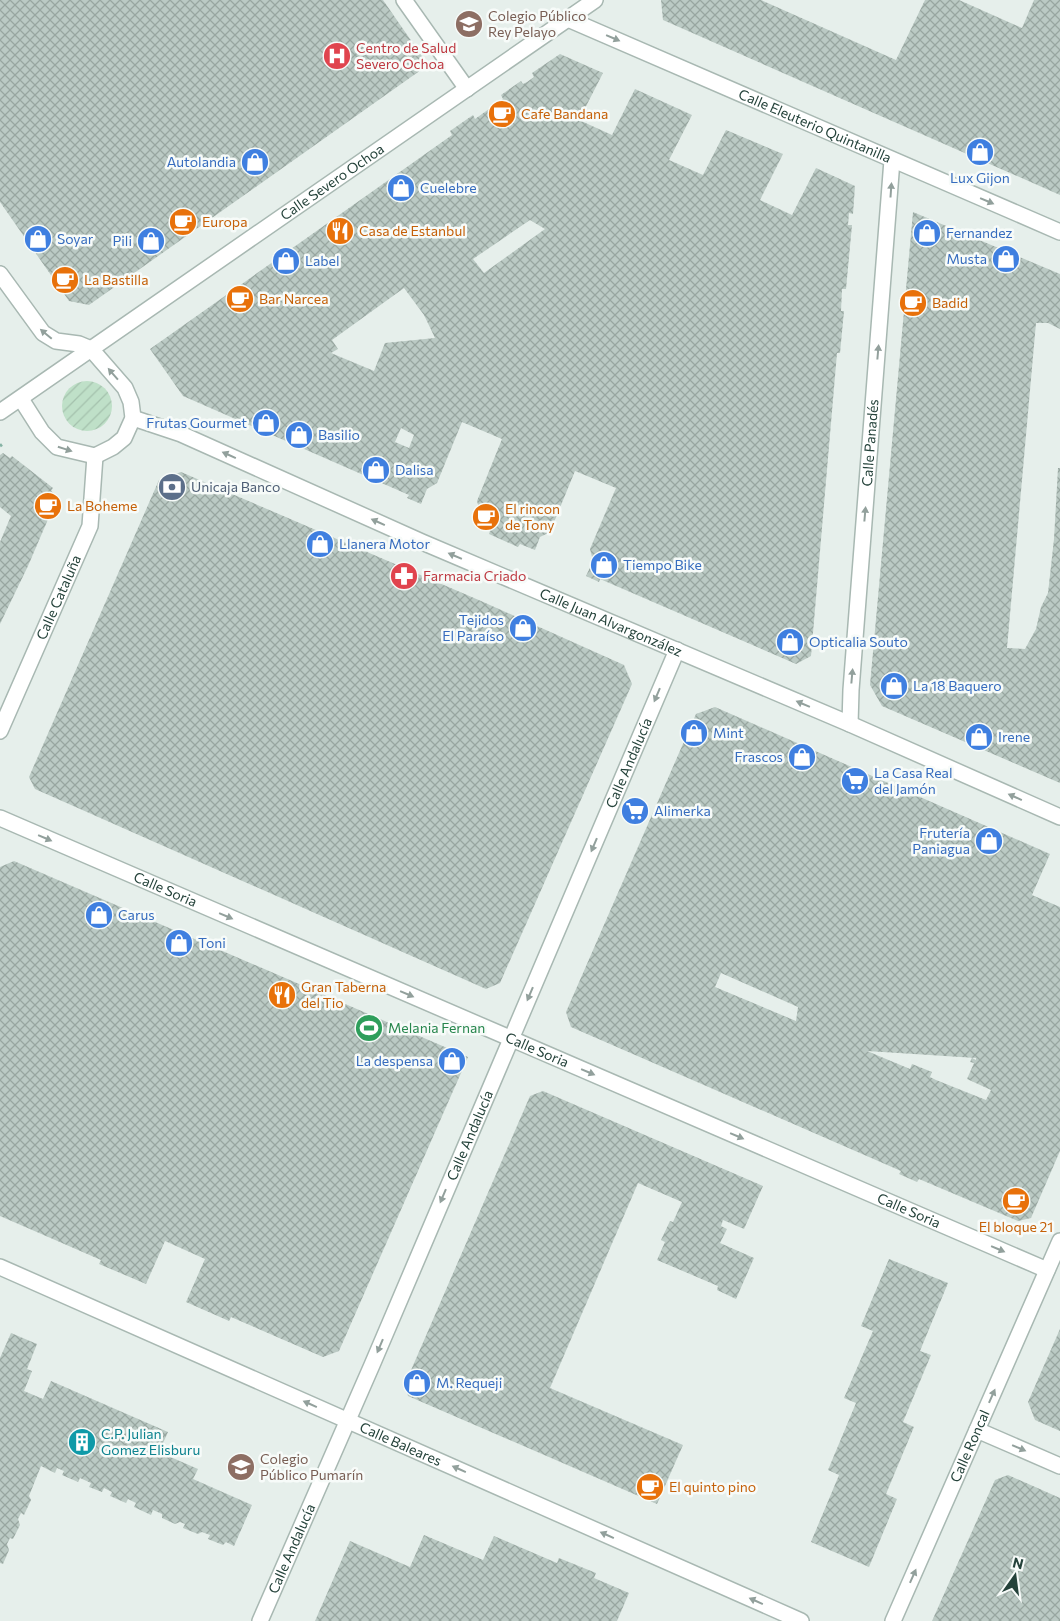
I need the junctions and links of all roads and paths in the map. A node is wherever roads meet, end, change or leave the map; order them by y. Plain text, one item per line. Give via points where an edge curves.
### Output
1 (404, 0) edge
2 (596, 0) edge
3 (568, 19) junction
4 (467, 89) junction
5 (892, 160) junction
6 (1060, 232) edge
7 (0, 274) edge
8 (91, 349) junction
9 (20, 399) junction
10 (1, 412) edge
11 (133, 418) junction
12 (4, 443) dead end
13 (0, 446) edge
14 (95, 456) junction
15 (677, 650) junction
16 (850, 724) junction
17 (0, 731) edge
18 (1060, 817) edge
19 (0, 818) edge
20 (511, 1039) junction
21 (1060, 1241) edge
22 (0, 1267) edge
23 (1047, 1270) junction
24 (348, 1420) junction
25 (977, 1430) junction
26 (1060, 1466) edge
27 (260, 1621) edge
28 (800, 1621) edge
29 (893, 1621) edge

1 - 4 street
2 - 3 street, Calle Severo Ochoa
3 - 4 street, Calle Severo Ochoa
3 -> 5 street, Calle Eleuterio Quintanilla
4 - 8 street, Calle Severo Ochoa
5 -> 6 street, Calle Eleuterio Quintanilla
16 -> 5 street, Calle Panadés
8 -> 7 street via 56,341 44,333
8 - 9 street, Calle Severo Ochoa
11 -> 8 street via 125,388
9 - 10 street
9 -> 14 street via 42,432 58,447
11 - 14 street via 124,438 113,448
15 -> 11 street, Calle Juan Alvargonzález via 422,542 181,434
12 - 13 path
14 - 17 street, Calle Cataluña via 90,526
16 -> 15 street, Calle Juan Alvargonzález
15 -> 20 street, Calle Andalucía
18 -> 16 street, Calle Juan Alvargonzález
19 -> 20 street, Calle Soria
20 -> 23 street, Calle Soria
20 -> 24 street, Calle Andalucía
21 - 23 street, Calle Roncal
24 -> 22 street, Calle Baleares
25 -> 23 street, Calle Roncal
24 - 27 street, Calle Andalucía
28 -> 24 street, Calle Baleares
25 -> 26 street
29 -> 25 street, Calle Roncal

